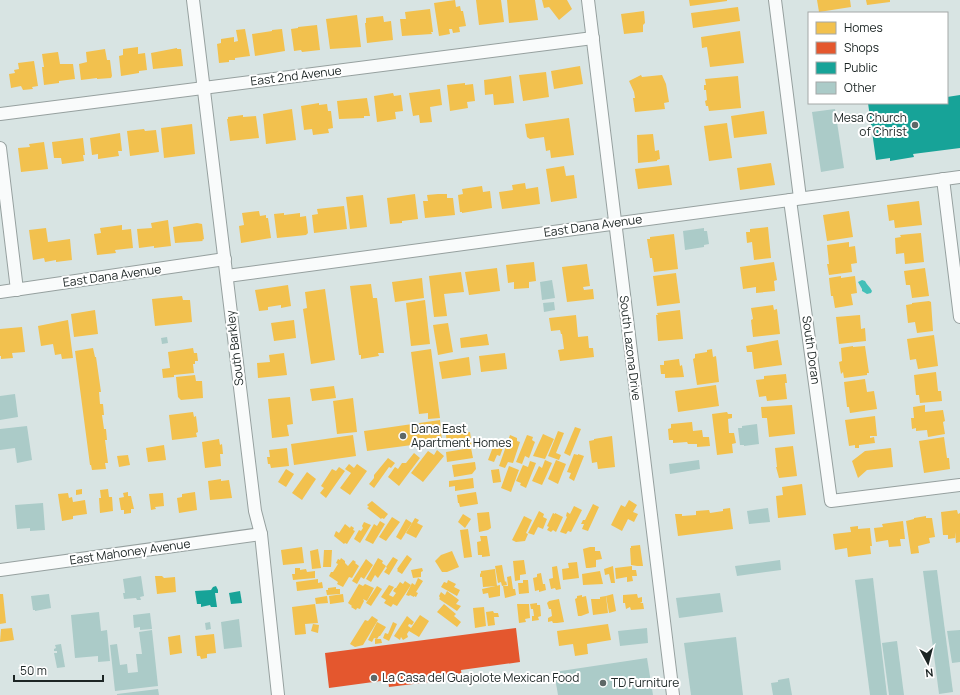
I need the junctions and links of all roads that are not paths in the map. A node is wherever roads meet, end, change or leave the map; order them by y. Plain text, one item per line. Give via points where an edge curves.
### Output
1 (192, 0) edge
2 (588, 0) edge
3 (774, 0) edge
4 (593, 38) junction
5 (204, 88) junction
6 (0, 114) edge
7 (0, 148) edge
8 (960, 177) edge
9 (943, 179) junction
10 (795, 199) junction
11 (614, 224) junction
12 (225, 259) junction
13 (227, 276) junction
14 (17, 290) junction
15 (0, 292) edge
16 (960, 317) edge
17 (960, 484) edge
18 (261, 534) junction
19 (0, 570) edge
20 (278, 695) edge
21 (673, 695) edge

1 - 5 street, South Barkley
2 - 4 street, South Lazona Drive
3 - 10 street, South Doran
4 - 5 street, East 2nd Avenue
4 - 11 street, South Lazona Drive
5 - 6 street, East 2nd Avenue
5 - 12 street, South Barkley
7 - 14 street
8 - 9 street, East Dana Avenue
9 - 10 street, East Dana Avenue
9 - 16 street
10 - 11 street, East Dana Avenue
10 - 17 street, South Doran via 831,501
11 - 13 street, East Dana Avenue
11 - 21 street, South Lazona Drive
12 - 13 street, South Barkley
12 - 14 street, East Dana Avenue
13 - 18 street, South Barkley via 255,511
14 - 15 street, East Dana Avenue
18 - 19 street, East Mahoney Avenue
18 - 20 street, South Barkley

